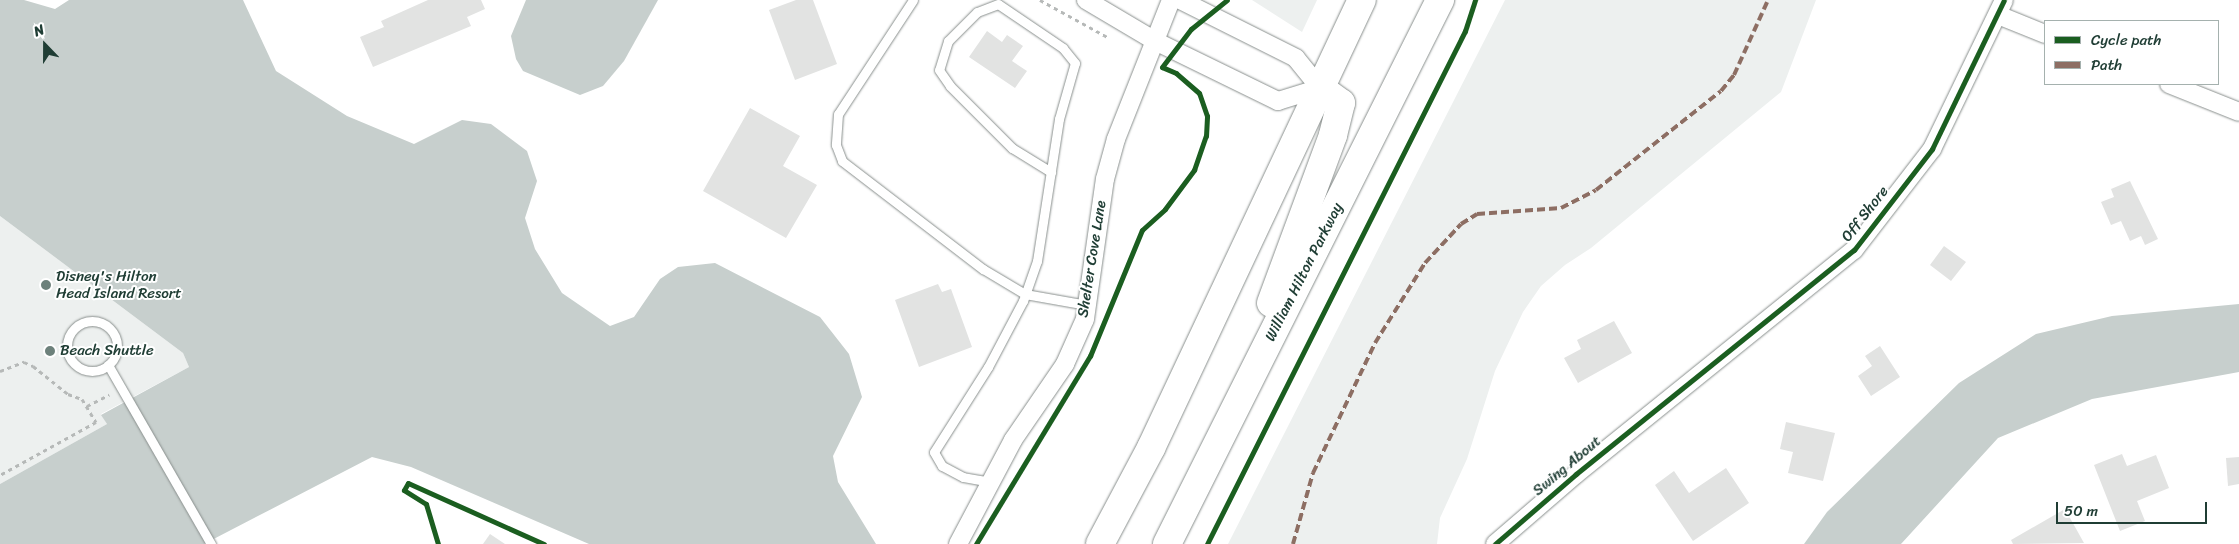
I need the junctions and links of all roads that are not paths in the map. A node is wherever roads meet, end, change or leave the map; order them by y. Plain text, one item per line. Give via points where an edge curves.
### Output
1 (912, 0) edge
2 (1086, 0) edge
3 (1171, 0) edge
4 (1180, 0) edge
5 (1362, 0) edge
6 (1440, 0) edge
7 (2001, 8) edge
8 (2044, 33) edge
9 (1155, 41) junction
10 (2172, 85) edge
11 (1320, 88) junction
12 (2239, 112) edge
13 (1051, 172) junction
14 (1025, 294) junction
15 (1087, 306) junction
16 (108, 365) junction
17 (1657, 409) joint
18 (1223, 433) junction
19 (991, 482) junction
20 (211, 544) edge
21 (958, 544) edge
22 (1100, 544) edge
23 (1167, 544) edge
24 (1495, 544) edge

1 - 14 lane via 838,114 836,145 842,161 984,269
2 - 9 street
3 - 9 street, Shelter Cove Lane
4 - 11 street via 1296,58
5 - 11 highway
6 - 18 highway, William Hilton Parkway
7 - 8 street
7 - 17 street, Off Shore via 1932,149 1854,250
9 - 11 street via 1278,101
9 - 15 street, Shelter Cove Lane via 1105,179
10 - 12 street
11 - 18 highway via 1341,103 1333,135
11 - 22 highway via 1151,448
13 - 13 lane via 1059,119 1075,63 1063,48 998,4 977,12 948,41 939,70 950,86 1012,148
13 - 14 lane via 1036,260
14 - 15 lane
14 - 19 lane via 988,367 934,452 942,466 963,477
15 - 19 street, Shelter Cove Lane via 1065,364 1013,440
16 - 16 lane via 116,350 113,333 100,322 75,327 66,348 72,362 94,371
16 - 20 lane
17 - 24 street, Swing About
18 - 23 highway, William Hilton Parkway
19 - 21 street, Shelter Cove Lane

